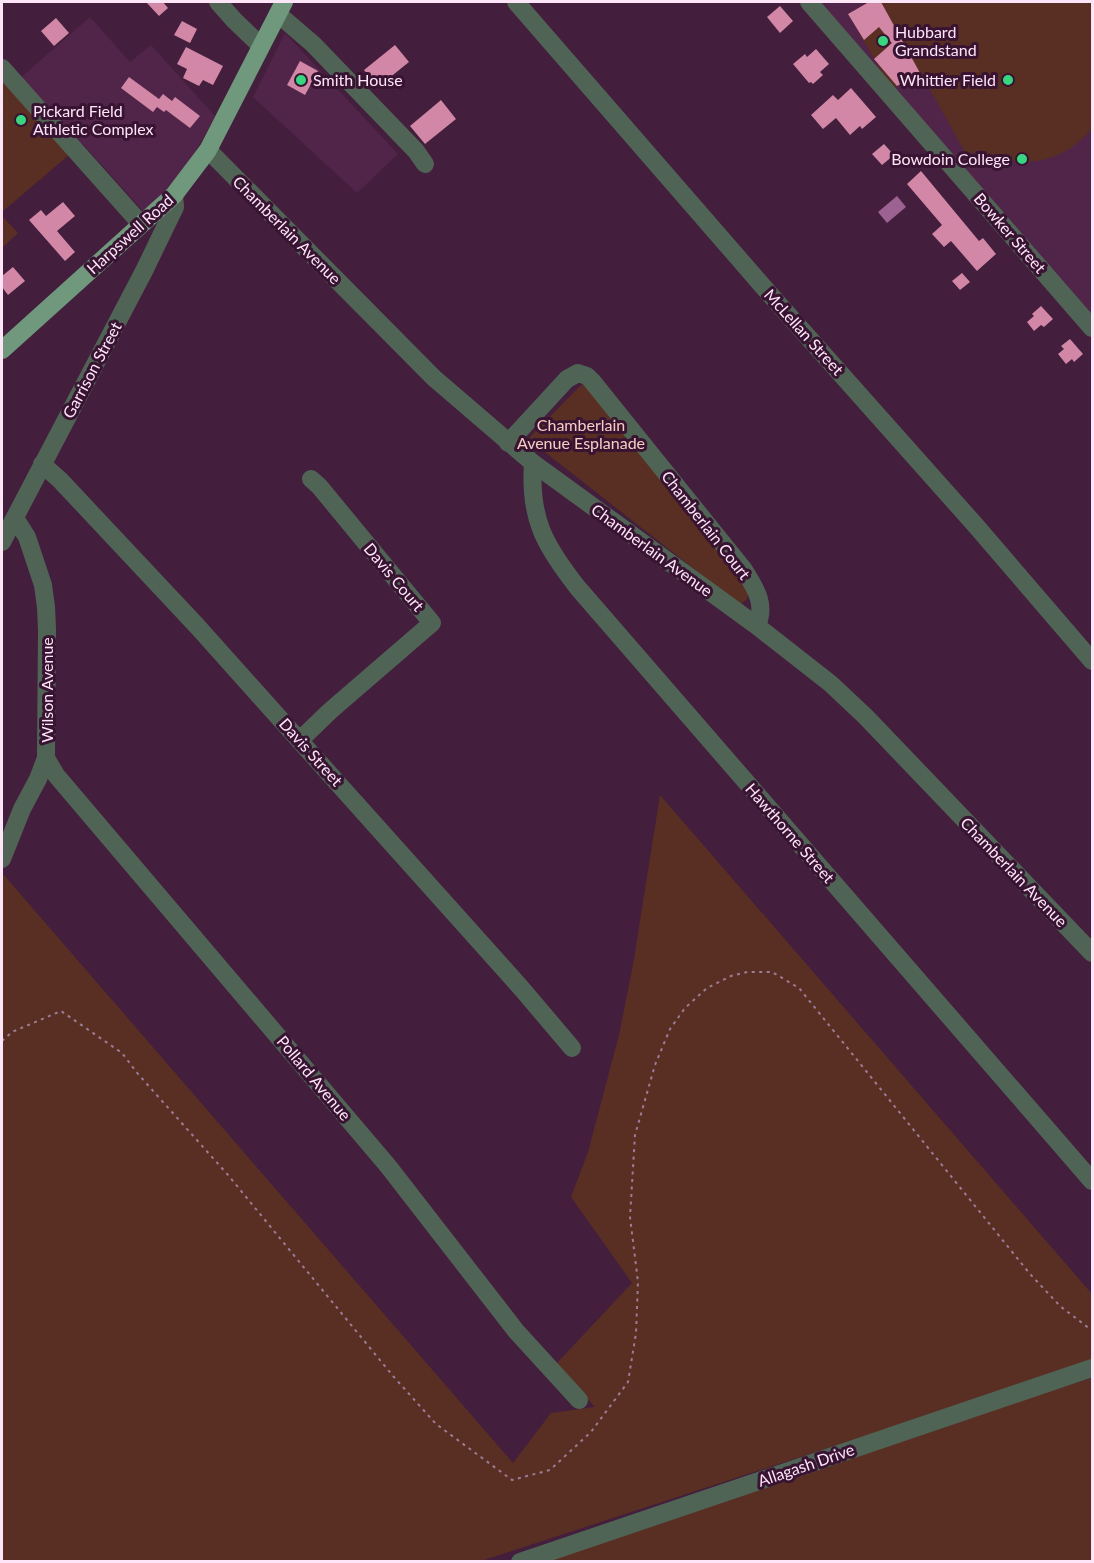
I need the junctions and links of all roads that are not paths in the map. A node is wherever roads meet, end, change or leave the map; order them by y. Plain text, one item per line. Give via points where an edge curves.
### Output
1 (218, 2) edge
2 (516, 2) edge
3 (809, 2) edge
4 (281, 8) edge
5 (261, 45) junction
6 (2, 68) edge
7 (208, 150) junction
8 (424, 164) dead end
9 (174, 195) junction
10 (141, 224) junction
11 (1092, 328) edge
12 (2, 350) edge
13 (508, 442) junction
14 (533, 463) junction
15 (42, 464) junction
16 (311, 479) dead end
17 (15, 518) junction
18 (2, 542) edge
19 (756, 626) junction
20 (1092, 661) edge
21 (300, 740) junction
22 (46, 758) junction
23 (2, 859) edge
24 (1092, 953) edge
25 (572, 1048) dead end
26 (1092, 1181) edge
27 (1092, 1368) edge
28 (579, 1400) dead end
29 (520, 1562) edge

1 - 5 street
2 - 20 street, McLellan Street
3 - 11 street, Bowker Street
4 - 5 main road, Harpswell Road
4 - 8 street
5 - 7 main road, Harpswell Road
6 - 10 street
7 - 9 main road, Harpswell Road
7 - 13 street, Chamberlain Avenue via 434,378
9 - 10 main road, Harpswell Road
9 - 15 street, Garrison Street via 175,207 144,271
10 - 12 main road, Harpswell Road
13 - 14 street, Chamberlain Avenue
13 - 19 street, Chamberlain Court via 567,379 578,373 587,376 744,570 760,604
14 - 19 street, Chamberlain Avenue
14 - 26 street, Hawthorne Street via 531,483 538,524 560,565
15 - 17 street, Garrison Street
15 - 21 street, Davis Street via 111,533
16 - 21 street, Davis Court via 432,623
17 - 18 street, Garrison Street
17 - 22 street, Wilson Avenue via 27,537 46,607
19 - 24 street, Chamberlain Avenue via 831,684 866,717
21 - 25 street, Davis Street
22 - 23 street, Wilson Avenue
22 - 28 street, Pollard Avenue via 67,788 388,1166 516,1331
27 - 29 street, Allagash Drive

